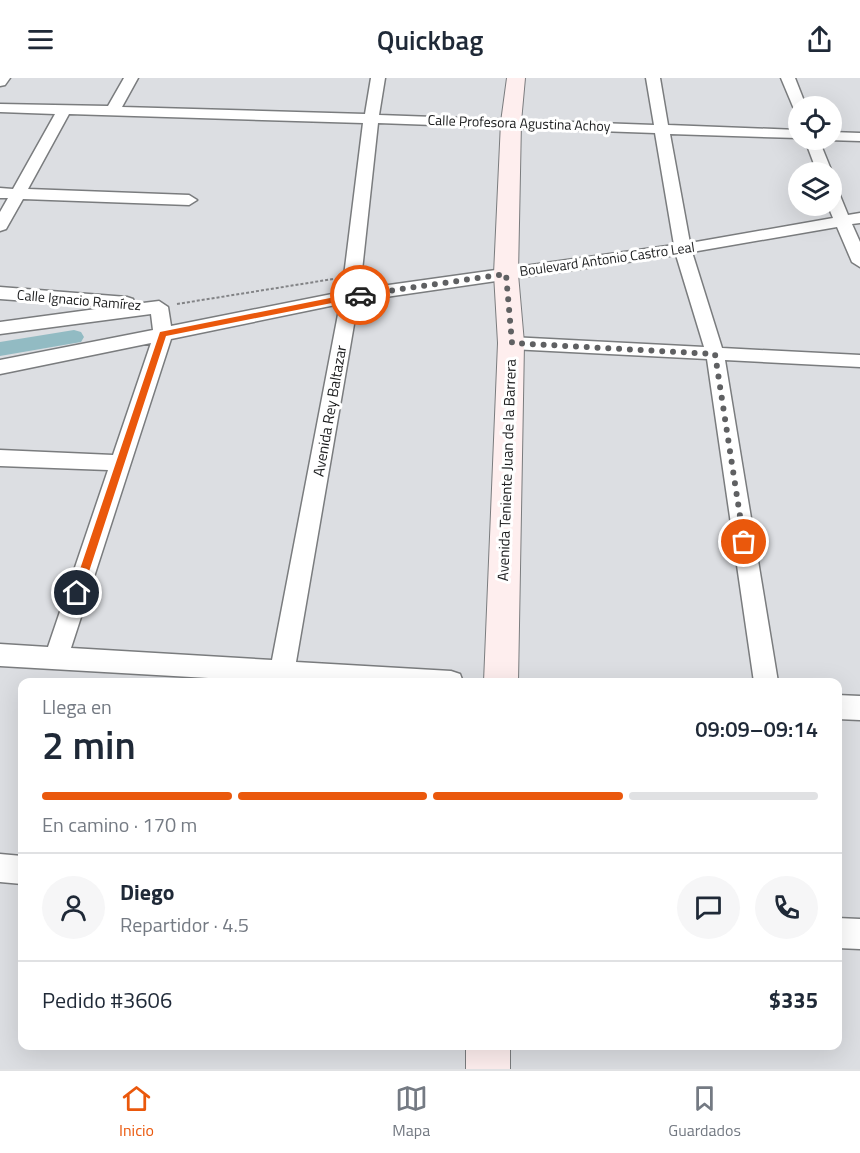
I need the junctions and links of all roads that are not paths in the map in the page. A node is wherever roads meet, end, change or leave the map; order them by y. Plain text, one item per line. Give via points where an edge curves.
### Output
1 (3, 78) edge
2 (131, 78) edge
3 (378, 78) edge
4 (516, 78) edge
5 (653, 78) edge
6 (788, 78) edge
7 (0, 82) edge
8 (795, 96) edge
9 (0, 108) edge
10 (65, 109) junction
11 (113, 110) junction
12 (371, 119) junction
13 (511, 122) junction
14 (662, 128) junction
15 (788, 134) edge
16 (842, 136) edge
17 (860, 137) edge
18 (0, 194) edge
19 (18, 194) junction
20 (189, 200) dead end
21 (840, 216) edge
22 (860, 218) edge
23 (841, 220) junction
24 (0, 226) edge
25 (683, 249) junction
26 (860, 262) edge
27 (506, 274) junction
28 (352, 286) junction
29 (0, 293) edge
30 (159, 307) junction
31 (0, 328) edge
32 (163, 334) junction
33 (512, 343) junction
34 (715, 354) junction
35 (860, 361) edge
36 (0, 367) edge
37 (0, 458) edge
38 (121, 463) junction
39 (0, 655) edge
40 (56, 658) junction
41 (282, 672) junction
42 (383, 678) edge
43 (501, 678) edge
44 (765, 678) edge
45 (842, 707) edge
46 (860, 708) edge
47 (0, 868) edge
48 (18, 870) edge
49 (842, 933) edge
50 (860, 934) edge
51 (488, 1050) edge
52 (488, 1069) edge

1 - 7 street
2 - 11 street
3 - 12 street, Avenida Rey Baltazar
4 - 13 street, Avenida Teniente Juan de la Barrera
5 - 14 street
6 - 8 street
9 - 10 street
10 - 11 street
10 - 19 street
11 - 12 street, Calle Profesora Agustina Achoy
12 - 13 street, Calle Profesora Agustina Achoy
12 - 28 street, Avenida Rey Baltazar
13 - 14 street, Calle Profesora Agustina Achoy
13 - 27 street, Avenida Teniente Juan de la Barrera
14 - 15 street, Calle Profesora Agustina Achoy
14 - 25 street
16 - 17 street
18 - 19 street
19 - 20 street
19 - 24 street
21 - 23 street
22 - 23 street, Boulevard Antonio Castro Leal
23 - 25 street, Boulevard Antonio Castro Leal
23 - 26 street
25 - 27 street, Boulevard Antonio Castro Leal
25 - 34 street
27 - 28 street, Boulevard Antonio Castro Leal
27 - 33 street, Avenida Teniente Juan de la Barrera
28 - 32 street, Boulevard Antonio Castro Leal
28 - 41 street, Avenida Rey Baltazar
29 - 30 street, Calle Ignacio Ramírez
30 - 31 street
30 - 32 street
32 - 36 street, Boulevard Antonio Castro Leal
32 - 38 street
33 - 34 street
33 - 43 street, Avenida Teniente Juan de la Barrera
34 - 35 street
34 - 44 street
37 - 38 street
38 - 40 street
39 - 40 street
40 - 41 street
41 - 42 street
45 - 46 street
47 - 48 street
49 - 50 street
51 - 52 street

